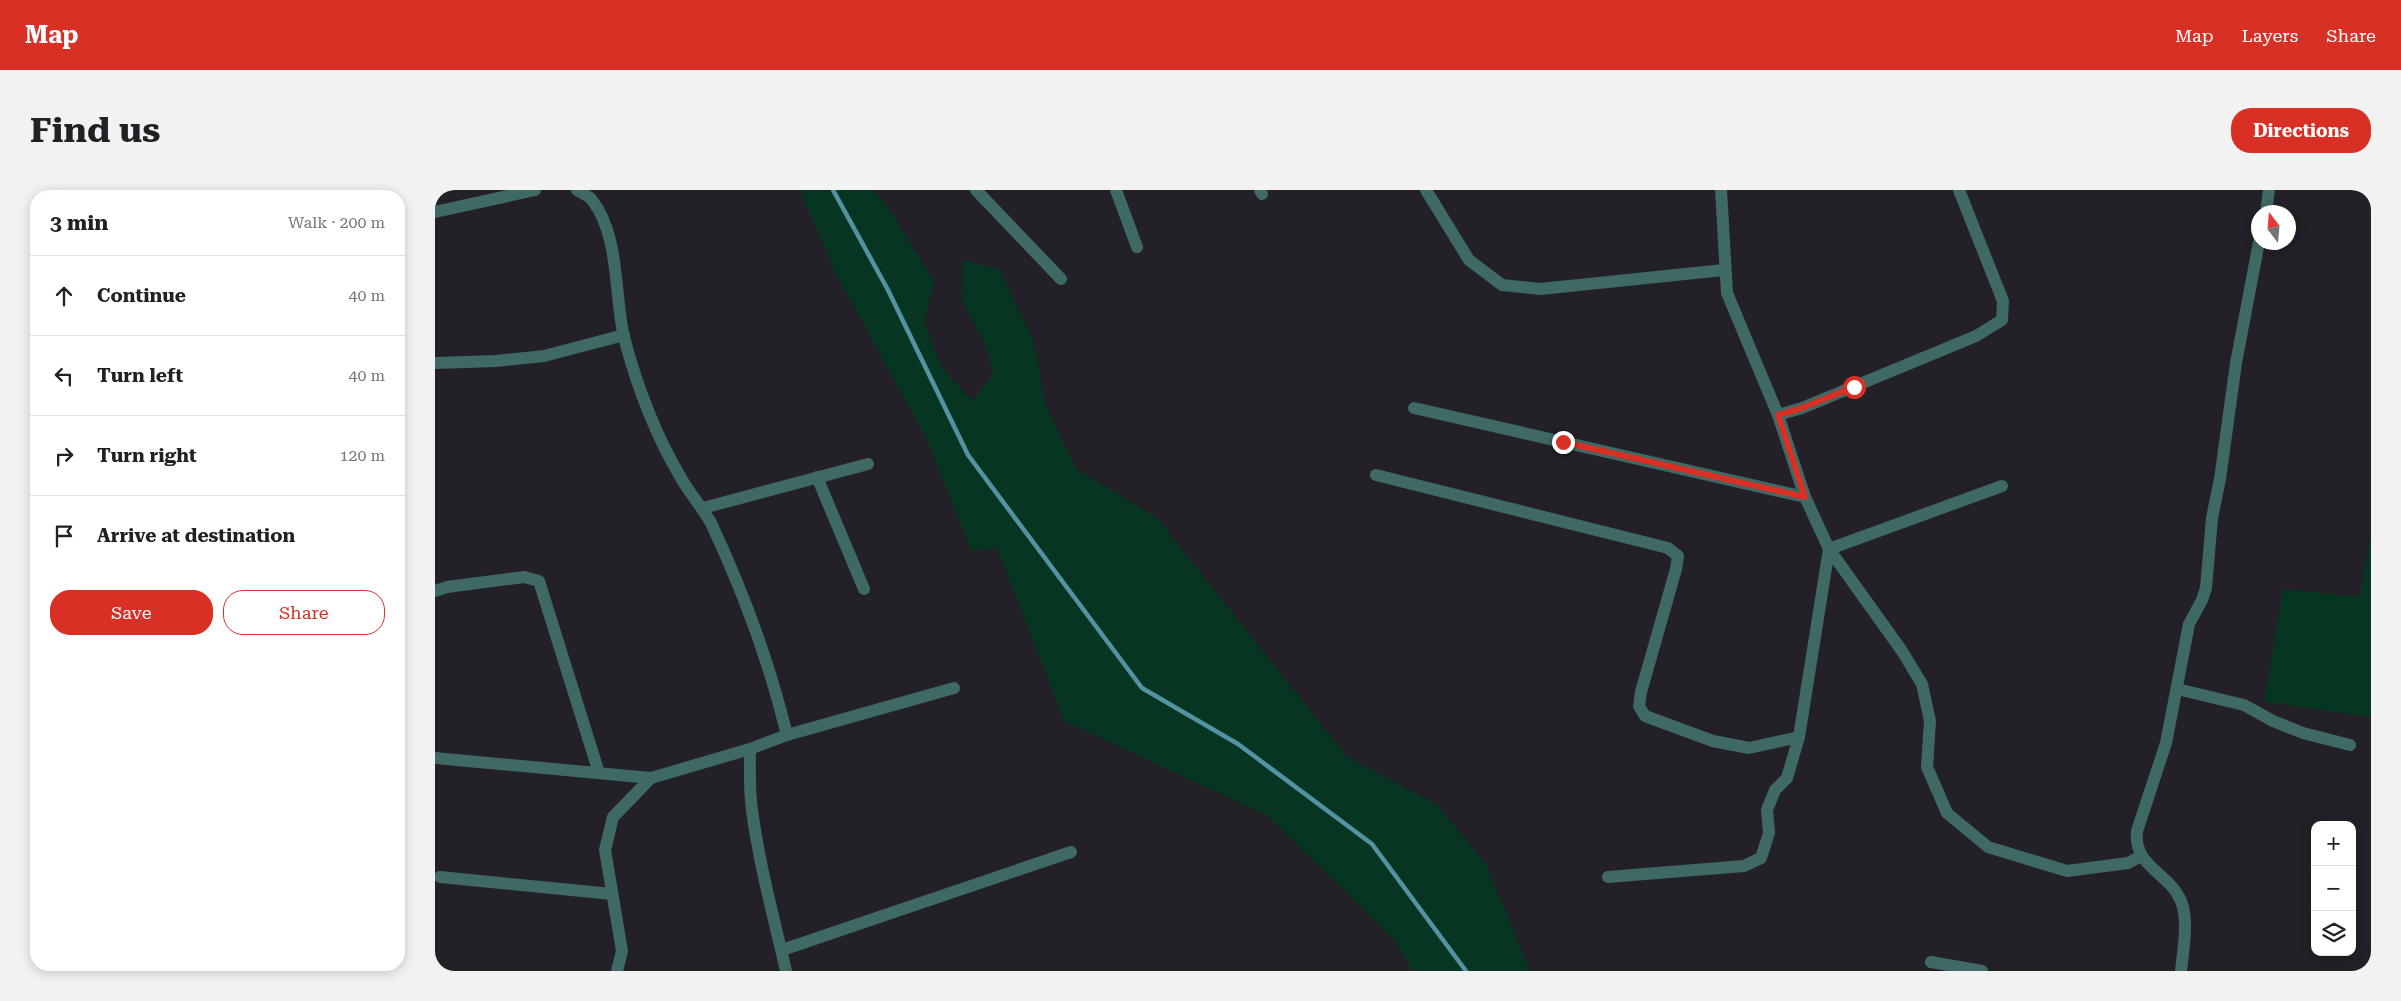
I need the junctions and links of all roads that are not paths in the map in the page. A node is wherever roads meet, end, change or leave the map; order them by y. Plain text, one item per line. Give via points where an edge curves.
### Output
1 (535, 190) edge
2 (577, 190) edge
3 (977, 190) edge
4 (1116, 190) edge
5 (1426, 190) edge
6 (1721, 190) edge
7 (1959, 190) edge
8 (2269, 190) edge
9 (2267, 205) edge
10 (435, 212) edge
11 (1137, 247) dead end
12 (2257, 250) edge
13 (1724, 270) junction
14 (1061, 279) dead end
15 (624, 335) junction
16 (435, 363) edge
17 (1414, 408) dead end
18 (1778, 415) junction
19 (868, 464) dead end
20 (1376, 475) dead end
21 (817, 477) junction
22 (2002, 486) dead end
23 (1805, 497) junction
24 (703, 508) junction
25 (1829, 549) junction
26 (863, 589) dead end
27 (435, 591) edge
28 (954, 688) dead end
29 (2177, 689) junction
30 (787, 734) junction
31 (1799, 737) junction
32 (2350, 745) dead end
33 (750, 749) junction
34 (435, 758) edge
35 (599, 773) junction
36 (651, 778) junction
37 (1071, 852) dead end
38 (2141, 856) junction
39 (440, 877) dead end
40 (1608, 877) dead end
41 (612, 894) junction
42 (782, 950) junction
43 (1931, 962) dead end
44 (617, 971) edge
45 (786, 971) edge
46 (1982, 971) edge
47 (2181, 971) edge

1 - 10 street
2 - 15 street via 591,199 604,219
3 - 14 street
4 - 11 street
5 - 13 street via 1469,260 1502,285 1540,289
6 - 13 street
7 - 18 street via 2003,301 2002,320 1976,336
8 - 9 street
12 - 29 street via 2212,518 2206,588 2189,624
13 - 18 street via 1727,293
15 - 16 street via 544,356
15 - 24 street via 645,406 682,480
17 - 23 street
18 - 23 street
19 - 21 street
20 - 31 street via 1668,548 1677,556 1676,569 1641,692 1639,706 1645,716 1713,741 1749,748
21 - 24 street
21 - 26 street
22 - 25 street
23 - 25 street
24 - 30 street via 756,628
25 - 31 street
25 - 38 street via 1922,684 1930,721 1927,767 1947,813 1988,847 2067,871 2128,863
27 - 35 street via 524,577 539,581
28 - 30 street
29 - 32 street via 2245,705 2303,733
29 - 38 street via 2166,743 2137,830 2136,840
30 - 33 street
31 - 40 street via 1787,778 1775,790 1767,810 1769,833 1761,858 1744,866
33 - 36 street
33 - 42 street via 751,809
34 - 35 street
35 - 36 street
36 - 41 street via 613,817 605,850
37 - 42 street
38 - 47 street via 2173,887 2181,901 2184,928
39 - 41 street
41 - 44 street via 622,951
42 - 45 street
43 - 46 street

